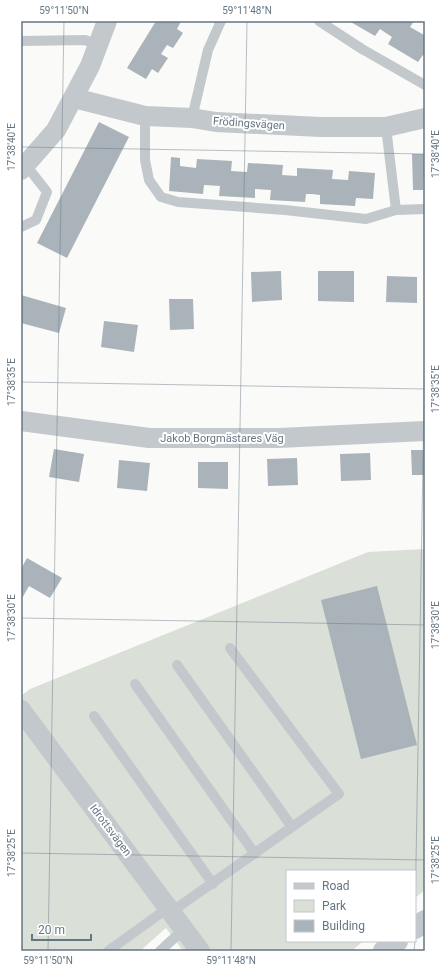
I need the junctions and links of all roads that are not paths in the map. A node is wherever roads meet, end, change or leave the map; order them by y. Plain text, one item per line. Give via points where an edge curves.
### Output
1 (107, 21) edge
2 (221, 21) edge
3 (319, 21) edge
4 (21, 41) edge
5 (98, 45) junction
6 (425, 85) edge
7 (74, 98) junction
8 (145, 116) junction
9 (192, 118) junction
10 (425, 118) edge
11 (386, 127) junction
12 (24, 167) edge
13 (425, 209) edge
14 (396, 210) junction
15 (21, 227) edge
16 (22, 425) edge
17 (425, 431) edge
18 (230, 648) dead end
19 (177, 665) dead end
20 (135, 684) dead end
21 (21, 710) edge
22 (94, 716) dead end
23 (292, 827) junction
24 (255, 854) junction
25 (213, 884) junction
26 (170, 910) junction
27 (425, 921) edge
28 (416, 927) edge
29 (184, 929) junction
30 (397, 942) edge
31 (108, 951) edge
32 (160, 951) edge
33 (200, 951) edge
34 (384, 951) edge

1 - 5 street
2 - 9 lane via 208,50
3 - 6 lane
4 - 5 lane via 85,40
5 - 7 street
7 - 8 street, Frödingsvägen
7 - 12 street via 56,130
8 - 9 street, Frödingsvägen
8 - 14 lane via 145,160 149,180 160,197 178,202 366,219
9 - 11 street, Frödingsvägen via 216,122 314,127
10 - 11 street, Frödingsvägen
11 - 14 lane
12 - 15 lane via 47,192 36,220
13 - 14 lane
16 - 17 street, Jakob Borgmästares Väg via 149,438 280,438
18 - 23 lane via 339,794
19 - 23 lane
20 - 24 lane
21 - 26 street, Idrottsvägen
22 - 25 lane
23 - 24 lane
24 - 25 lane
25 - 26 lane
26 - 29 street, Idrottsvägen
26 - 31 lane
27 - 28 street
29 - 32 lane
29 - 33 street, Idrottsvägen
30 - 34 street

